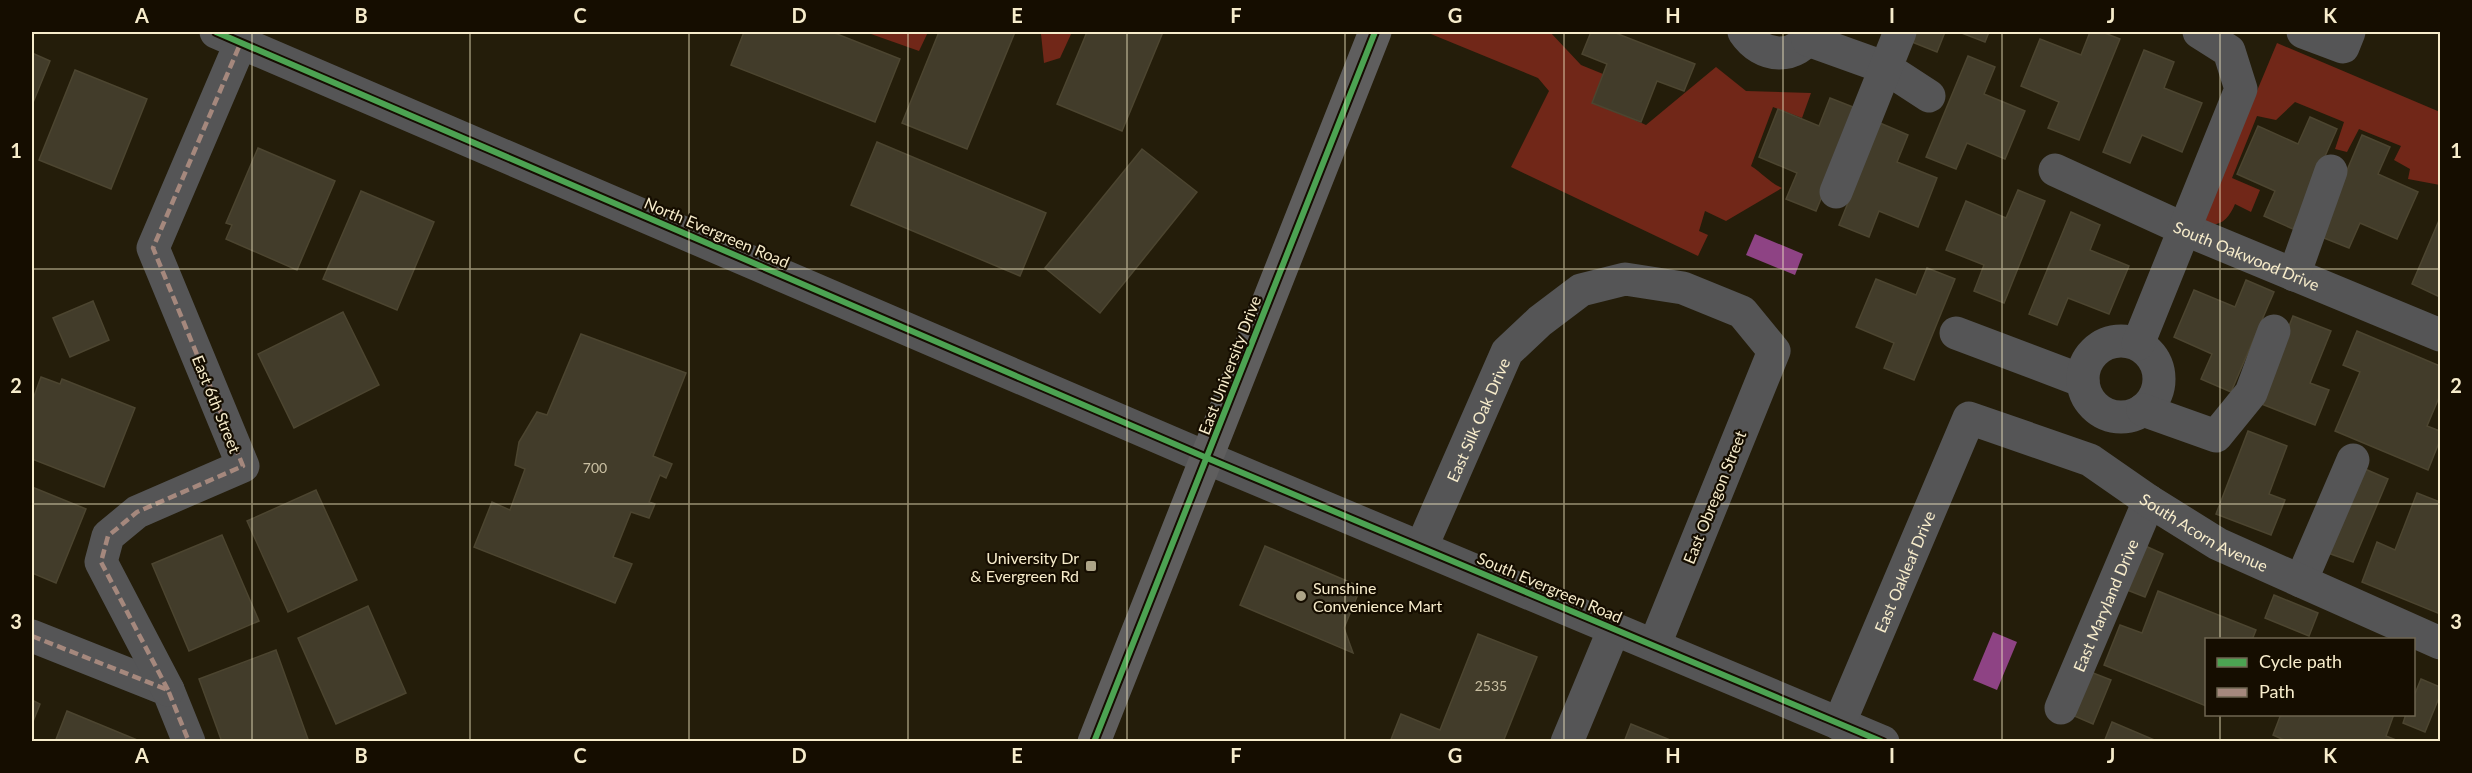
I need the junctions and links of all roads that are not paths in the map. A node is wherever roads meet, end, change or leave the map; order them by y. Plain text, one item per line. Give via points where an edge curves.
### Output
1 (1375, 32) edge
2 (1744, 32) edge
3 (1900, 32) edge
4 (2199, 32) edge
5 (2303, 32) edge
6 (2349, 32) edge
7 (1810, 36) edge
8 (229, 37) edge
9 (1886, 68) junction
10 (1929, 96) dead end
11 (2055, 170) dead end
12 (2331, 171) dead end
13 (1836, 192) dead end
14 (2184, 229) junction
15 (2294, 275) junction
16 (2274, 332) dead end
17 (1956, 333) dead end
18 (2440, 335) edge
19 (2138, 344) junction
20 (1774, 351) joint
21 (2083, 381) junction
22 (2143, 410) junction
23 (2109, 415) junction
24 (1969, 418) joint
25 (1207, 458) junction
26 (2090, 459) junction
27 (2353, 460) dead end
28 (2149, 501) junction
29 (1422, 546) junction
30 (2301, 581) junction
31 (1614, 629) junction
32 (32, 636) edge
33 (2440, 643) edge
34 (1655, 644) junction
35 (168, 690) junction
36 (2061, 708) dead end
37 (1839, 724) junction
38 (189, 741) edge
39 (1094, 741) edge
40 (1567, 741) edge
41 (1883, 741) edge

1 - 25 main road, East University Drive
2 - 7 street via 1762,50 1774,53 1787,53
3 - 9 street
4 - 14 street via 2229,51 2241,89
5 - 6 street via 2343,47
7 - 9 street
8 - 25 street, North Evergreen Road
8 - 35 street, East 6th Street via 153,248 243,466 137,512 108,536 100,562
9 - 10 street
9 - 13 street
11 - 14 street, South Oakwood Drive
12 - 15 street
14 - 15 street, South Oakwood Drive
14 - 19 street
15 - 18 street, South Oakwood Drive
16 - 22 street via 2251,393 2217,436
17 - 21 street
19 - 21 street via 2116,341 2096,350 2084,369
19 - 22 street via 2154,359 2159,381 2157,393
20 - 29 street, East Silk Oak Drive via 1742,312 1683,288 1625,279 1581,290 1507,352
20 - 34 street, East Obregon Street
21 - 23 street via 2091,402
22 - 23 street via 2132,416
23 - 26 street
24 - 26 street, South Acorn Avenue
24 - 37 street, East Oakleaf Drive
25 - 29 street, South Evergreen Road
25 - 39 main road, East University Drive
26 - 28 street, South Acorn Avenue
27 - 30 street
28 - 30 street, South Acorn Avenue via 2218,544
28 - 36 street, East Maryland Drive
29 - 31 street, South Evergreen Road
30 - 33 street, South Acorn Avenue
31 - 34 street, South Evergreen Road
31 - 40 street
32 - 35 street
34 - 37 street, South Evergreen Road
35 - 38 street
37 - 41 street, South Evergreen Road

